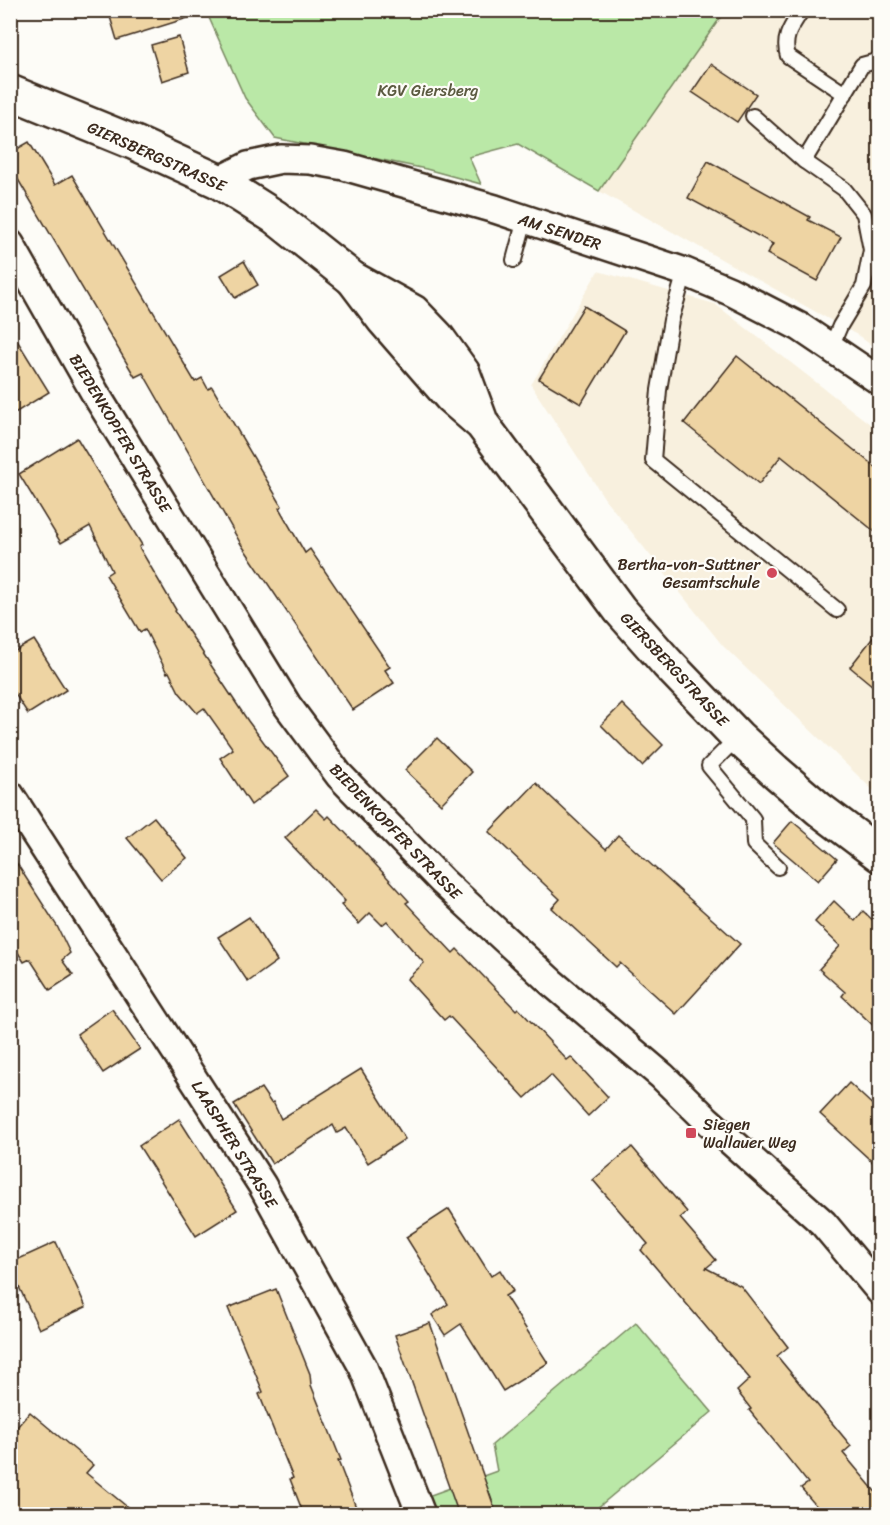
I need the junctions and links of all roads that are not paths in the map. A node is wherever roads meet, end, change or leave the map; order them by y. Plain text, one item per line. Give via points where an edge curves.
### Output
1 (802, 10) edge
2 (879, 60) edge
3 (10, 92) edge
4 (845, 94) junction
5 (753, 116) dead end
6 (804, 161) junction
7 (218, 181) junction
8 (525, 219) junction
9 (10, 244) edge
10 (514, 260) dead end
11 (686, 272) junction
12 (831, 347) junction
13 (879, 381) edge
14 (837, 610) dead end
15 (738, 736) junction
16 (10, 795) edge
17 (879, 855) edge
18 (778, 867) dead end
19 (879, 1291) edge
20 (421, 1515) edge

1 - 4 lane via 786,36 788,56
2 - 4 lane via 862,65
3 - 7 street, GIERSBERGSTRASSE
4 - 6 lane
5 - 6 lane
6 - 12 lane via 844,189 864,214 871,250 864,286
7 - 8 street, AM SENDER via 248,166 281,159 310,159
7 - 15 street, GIERSBERGSTRASSE via 275,217 353,279 413,312 437,337 463,373 482,424 620,610
8 - 10 lane
8 - 11 street, AM SENDER
9 - 19 street, BIEDENKOPFER STRASSE via 95,393 281,695 339,775 450,889 823,1223
11 - 12 street, AM SENDER via 800,327
11 - 14 lane via 671,320 653,460
12 - 13 street, AM SENDER
15 - 17 street, GIERSBERGSTRASSE via 810,801
15 - 18 lane via 709,766 753,819 754,844
16 - 20 street, LAASPHER STRASSE via 262,1185 299,1249 363,1367

